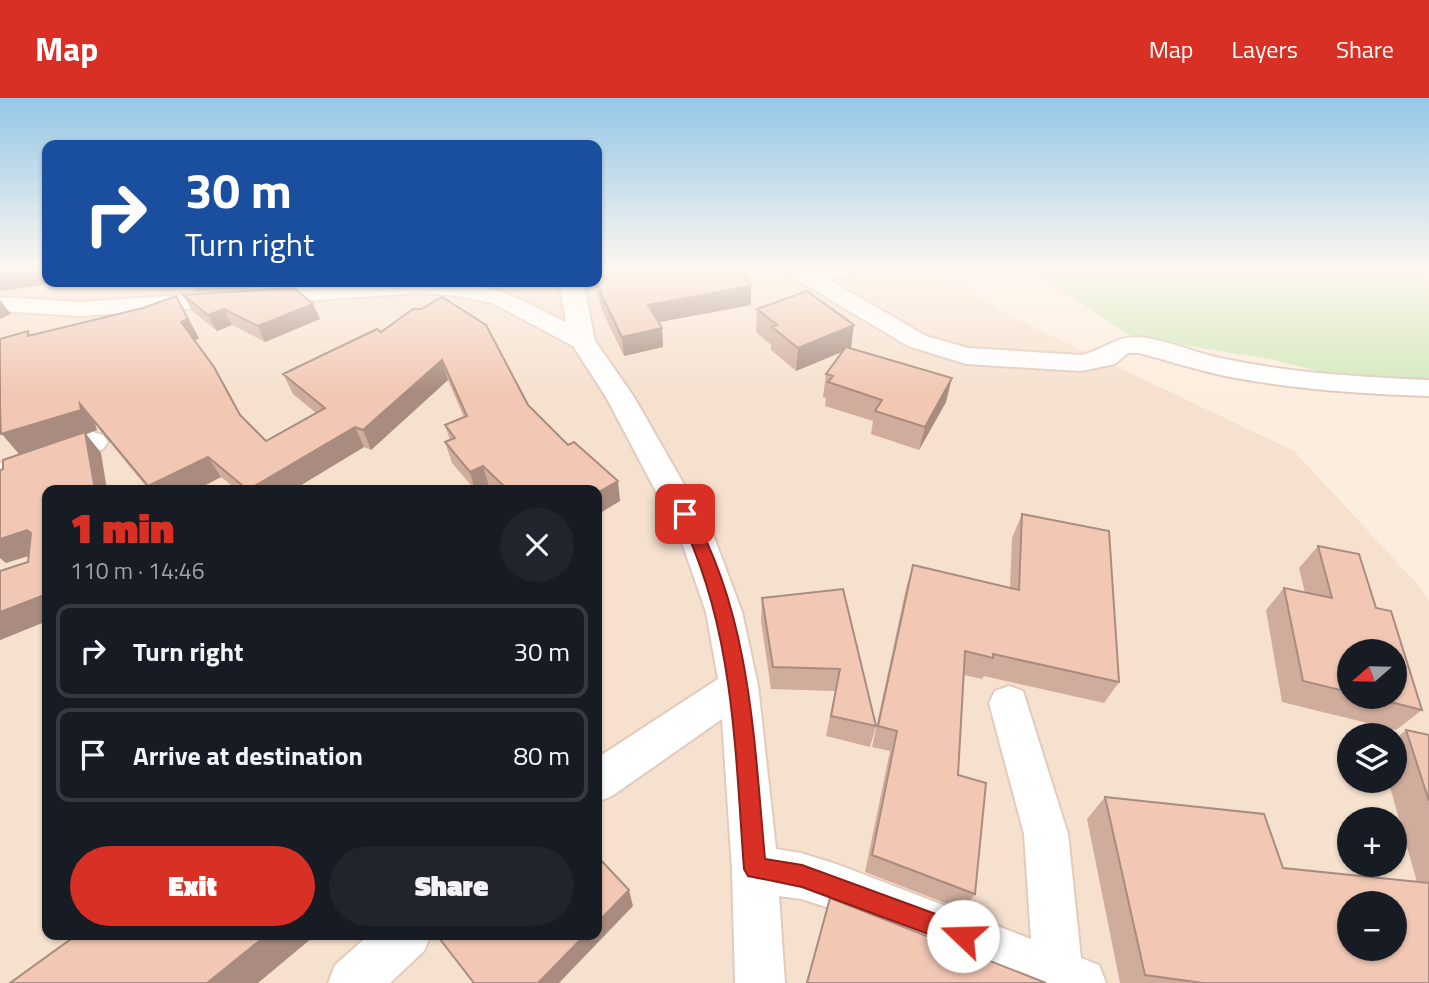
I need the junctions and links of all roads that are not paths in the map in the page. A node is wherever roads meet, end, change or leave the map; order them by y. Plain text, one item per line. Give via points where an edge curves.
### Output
1 (69, 308) edge
2 (87, 308) edge
3 (519, 308) edge
4 (576, 308) edge
5 (861, 308) edge
6 (582, 341) junction
7 (1429, 388) edge
8 (93, 442) edge
9 (0, 474) edge
10 (739, 686) junction
11 (1009, 703) dead end
12 (602, 779) edge
13 (755, 869) junction
14 (400, 940) edge
15 (1069, 978) edge
16 (353, 983) edge
17 (760, 983) edge

1 - 2 street
3 - 6 street
4 - 6 street
5 - 7 street via 917,341 966,356 1081,363 1105,358 1121,345 1139,345 1273,375
6 - 10 street via 634,421 697,537 724,612
8 - 9 street
10 - 12 street
10 - 13 street
11 - 15 street via 1046,834
13 - 15 street via 802,876 839,888
13 - 17 street
14 - 16 street

